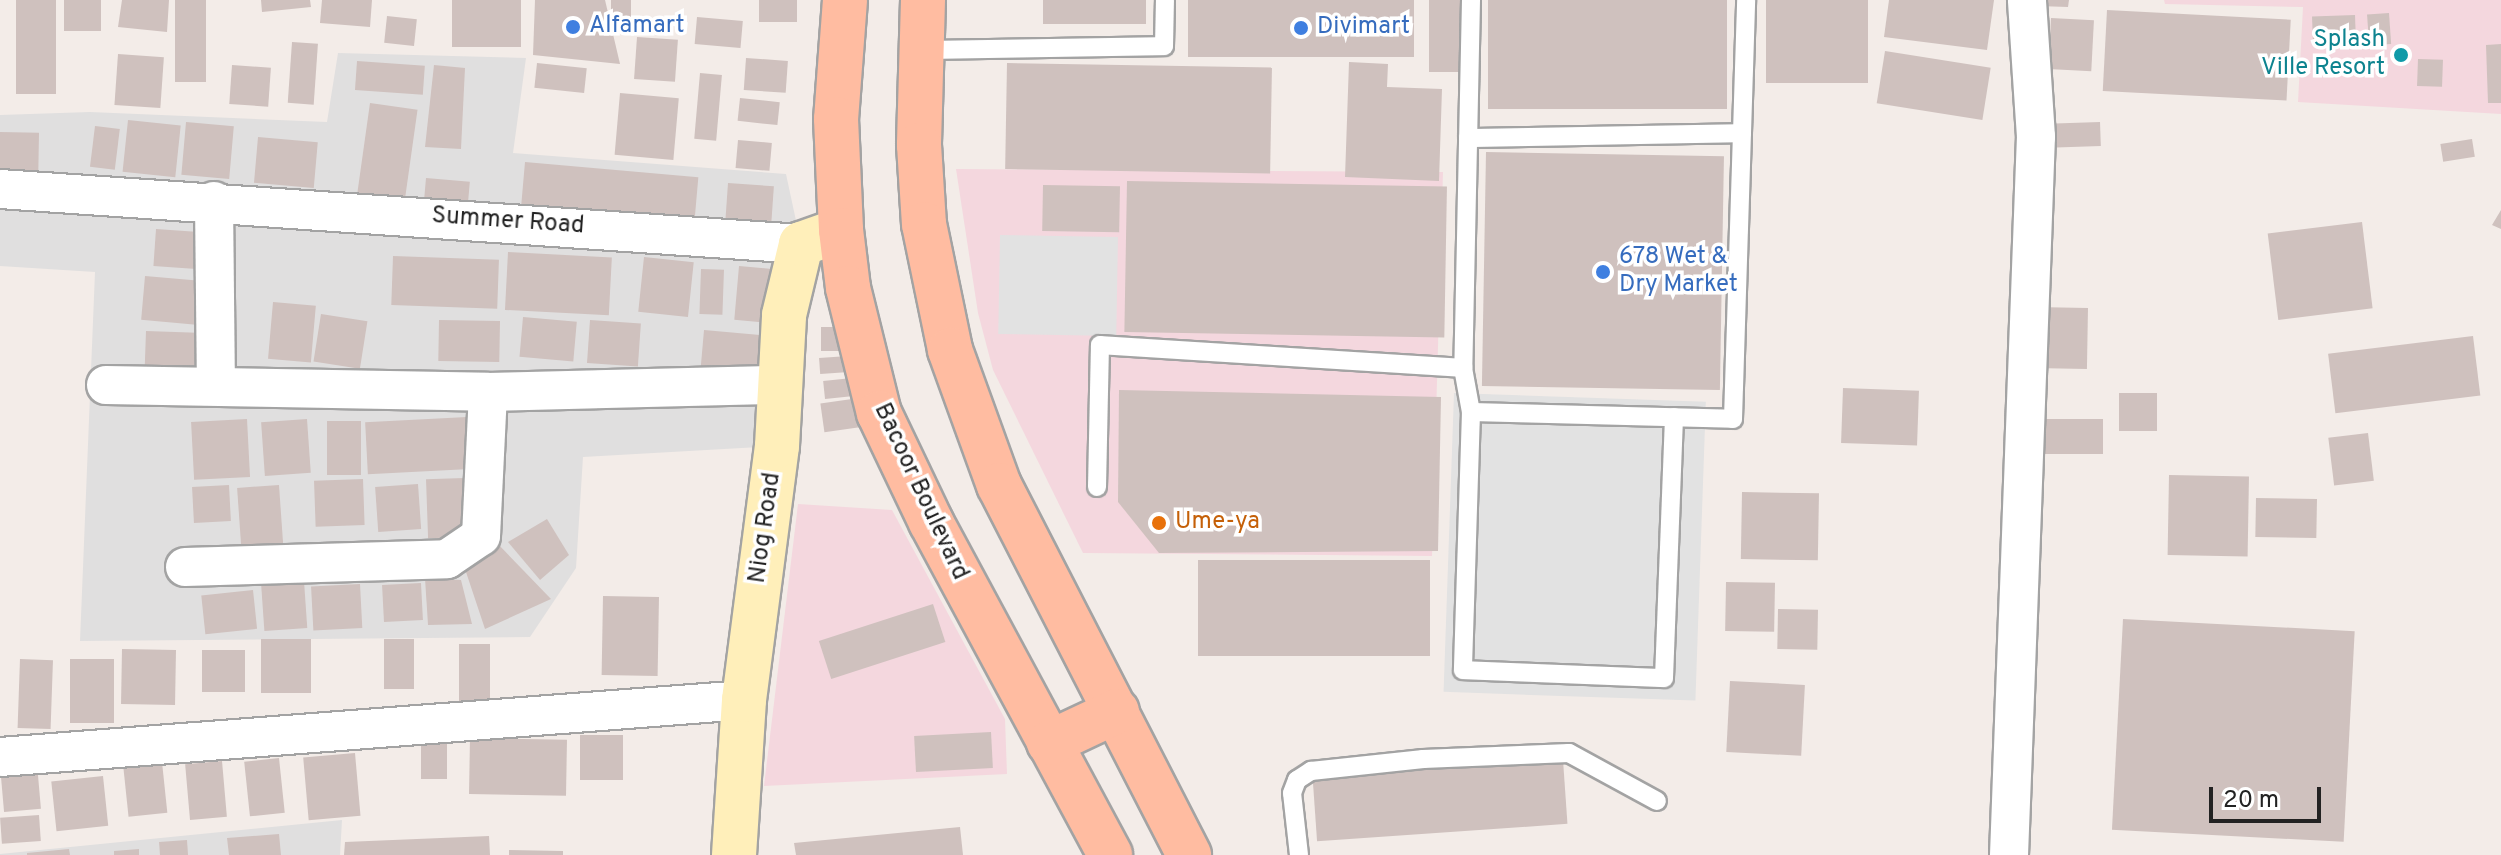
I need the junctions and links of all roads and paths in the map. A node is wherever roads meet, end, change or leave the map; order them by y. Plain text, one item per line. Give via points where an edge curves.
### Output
1 (845, 0) edge
2 (923, 0) edge
3 (1165, 0) edge
4 (1471, 0) edge
5 (1746, 0) edge
6 (2027, 0) edge
7 (920, 50) junction
8 (1742, 133) junction
9 (1468, 138) junction
10 (0, 189) edge
11 (214, 201) junction
12 (821, 237) junction
13 (1463, 368) junction
14 (216, 384) junction
15 (106, 385) dead end
16 (780, 385) junction
17 (488, 392) junction
18 (1471, 412) junction
19 (1674, 417) junction
20 (1097, 487) dead end
21 (185, 567) dead end
22 (744, 700) junction
23 (1117, 711) junction
24 (1049, 743) junction
25 (0, 757) edge
26 (1657, 801) dead end
27 (734, 855) edge
28 (1110, 855) edge
29 (1189, 855) edge
30 (1299, 855) edge
31 (2009, 855) edge

1 - 12 main road, Bacoor Boulevard
2 - 7 main road
3 - 7 lane via 1164,46
4 - 9 lane
5 - 8 lane
6 - 31 street via 2036,137
7 - 23 main road via 924,224 950,350 999,485
8 - 9 lane
8 - 19 lane via 1733,419
9 - 13 lane
10 - 11 street, Summer Road
11 - 12 street, Summer Road
11 - 14 street
12 - 16 street, Niog Road via 784,315
12 - 24 main road, Bacoor Boulevard via 848,288 879,413
13 - 18 lane
13 - 20 lane via 1100,345
14 - 15 street
14 - 17 street
16 - 17 street
16 - 22 street, Niog Road
17 - 21 street via 481,536 447,559
18 - 19 lane
18 - 19 lane via 1463,670 1664,678
22 - 25 street
22 - 27 street, Niog Road
23 - 24 main road
23 - 29 main road
24 - 28 main road, Bacoor Boulevard
26 - 30 lane via 1569,753 1423,759 1311,771 1297,780 1292,793

